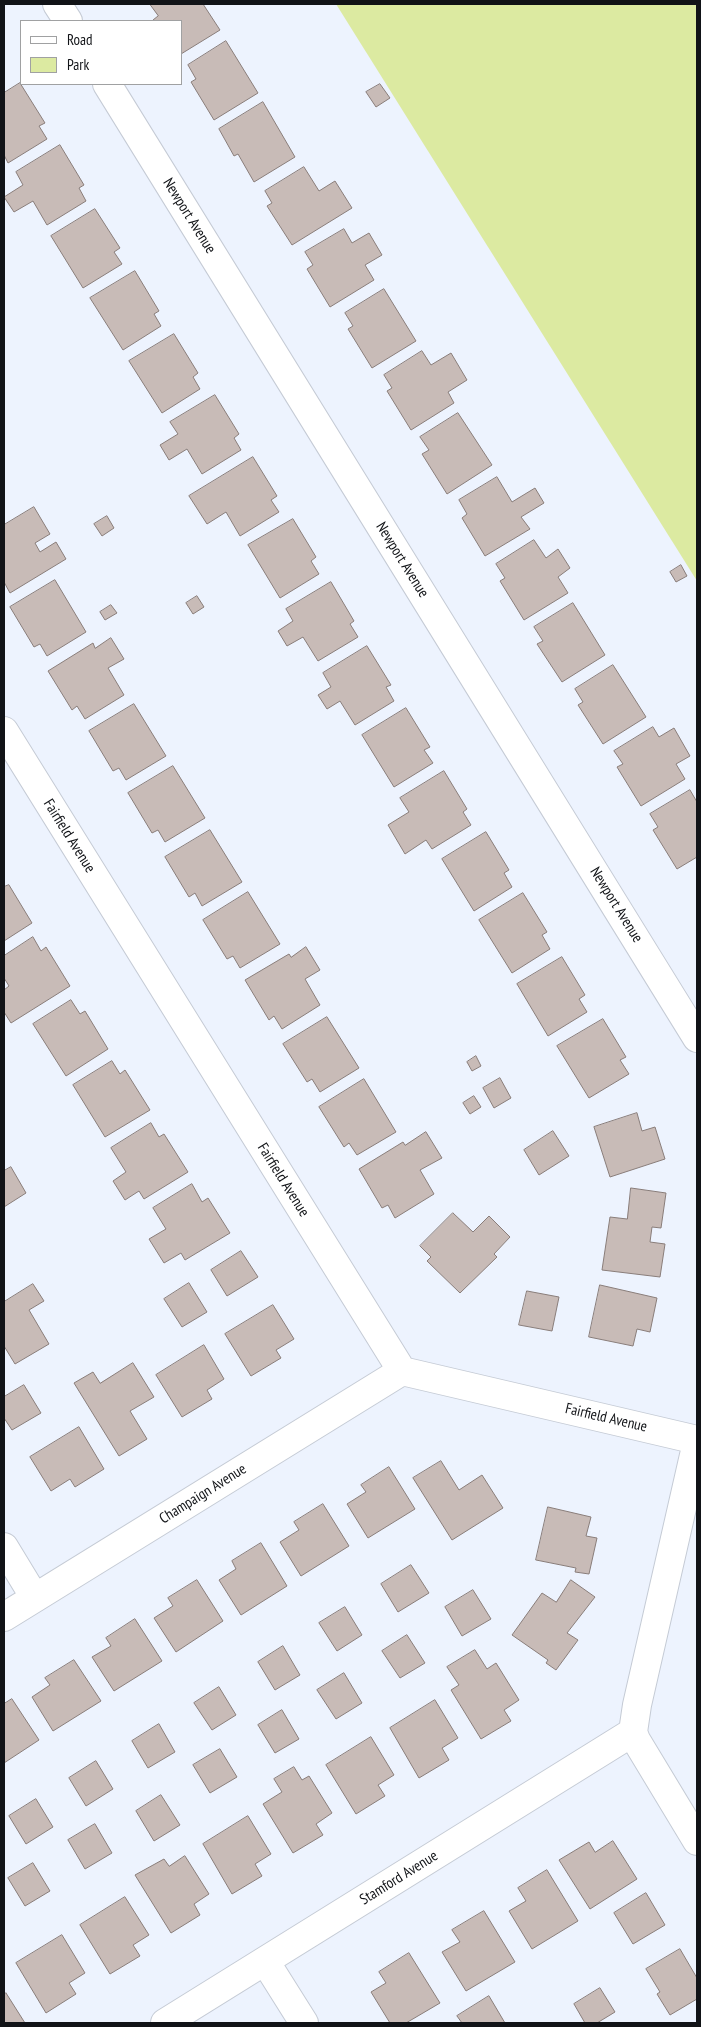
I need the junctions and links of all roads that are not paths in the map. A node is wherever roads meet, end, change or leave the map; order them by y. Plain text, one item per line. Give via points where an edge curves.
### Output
1 (57, 4) edge
2 (67, 20) edge
3 (108, 85) edge
4 (4, 731) edge
5 (697, 1038) edge
6 (402, 1371) junction
7 (697, 1441) edge
8 (4, 1547) edge
9 (35, 1598) junction
10 (4, 1618) edge
11 (633, 1732) junction
12 (697, 1841) edge
13 (265, 1961) junction
14 (165, 2023) edge
15 (304, 2023) edge

1 - 2 street
3 - 5 street, Newport Avenue
4 - 6 street, Fairfield Avenue
6 - 7 street, Fairfield Avenue
6 - 9 street, Champaign Avenue
7 - 11 street, Fairfield Avenue
8 - 9 street
9 - 10 street, Champaign Avenue
11 - 12 street via 640,1749
11 - 13 street, Stamford Avenue
13 - 14 street, Stamford Avenue
13 - 15 street

